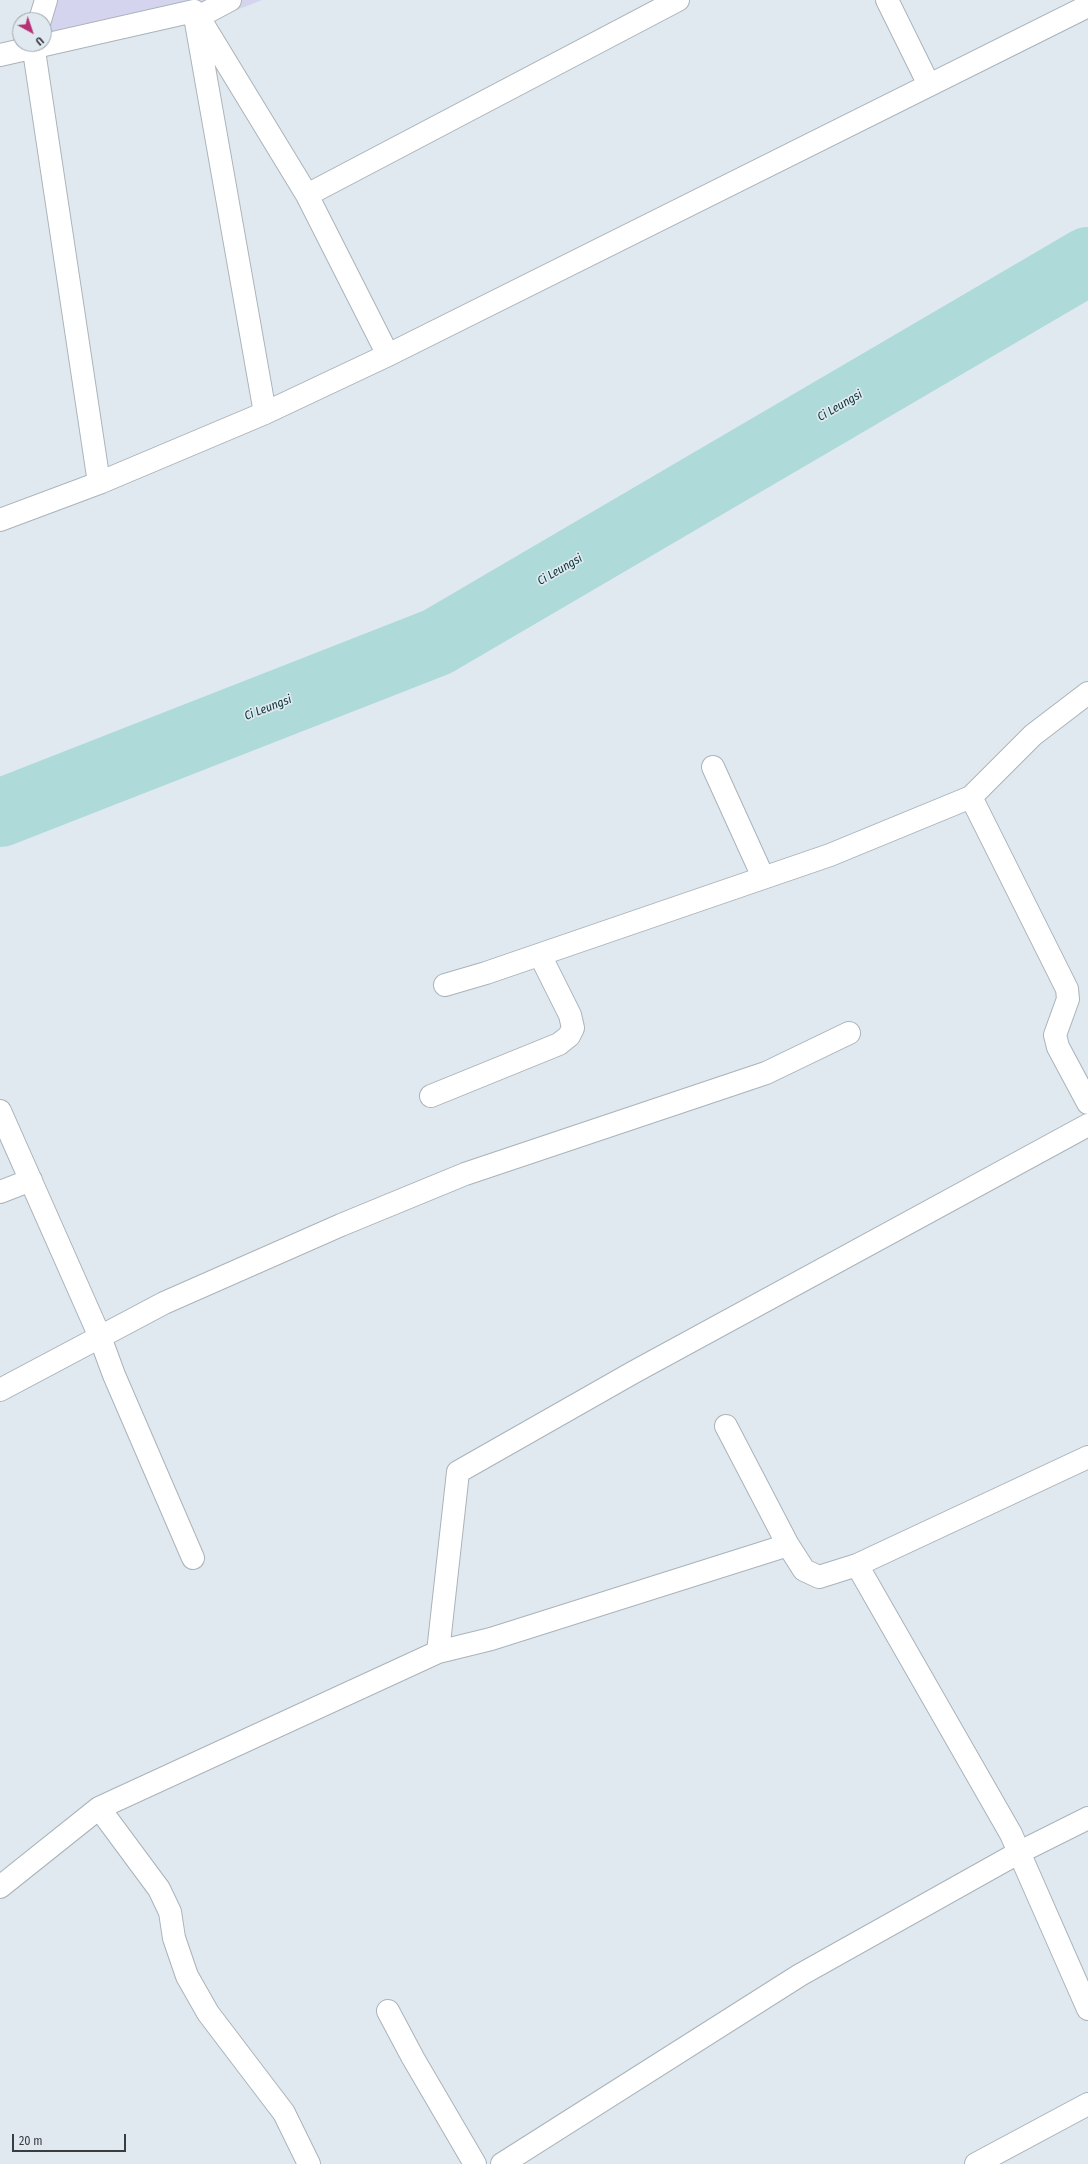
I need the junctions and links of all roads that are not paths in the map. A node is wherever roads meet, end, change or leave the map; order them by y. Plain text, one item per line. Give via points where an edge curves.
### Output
1 (46, 0) edge
2 (230, 0) edge
3 (678, 0) edge
4 (887, 0) edge
5 (1088, 6) edge
6 (42, 12) edge
7 (196, 14) junction
8 (52, 41) edge
9 (12, 51) edge
10 (34, 52) edge
11 (0, 55) edge
12 (930, 85) junction
13 (307, 195) junction
14 (388, 355) junction
15 (265, 413) junction
16 (99, 483) junction
17 (0, 520) edge
18 (1088, 693) edge
19 (713, 767) dead end
20 (971, 797) junction
21 (763, 877) junction
22 (540, 955) junction
23 (445, 985) dead end
24 (849, 1034) dead end
25 (431, 1096) dead end
26 (1088, 1103) edge
27 (0, 1111) edge
28 (1088, 1125) edge
29 (31, 1180) junction
30 (0, 1192) edge
31 (100, 1337) junction
32 (0, 1390) edge
33 (726, 1426) dead end
34 (1088, 1456) edge
35 (788, 1545) junction
36 (193, 1558) dead end
37 (857, 1565) junction
38 (438, 1652) junction
39 (99, 1808) junction
40 (1088, 1818) edge
41 (1018, 1853) junction
42 (0, 1887) edge
43 (1088, 2009) edge
44 (388, 2011) dead end
45 (1088, 2104) edge
46 (511, 2161) edge
47 (309, 2164) edge
48 (475, 2164) edge
49 (976, 2164) edge

1 - 6 street
2 - 7 street
3 - 13 street
4 - 12 street
5 - 12 street
7 - 8 street
7 - 13 street
7 - 15 street
9 - 11 street
10 - 16 street
12 - 14 street
13 - 14 street
14 - 15 street
15 - 16 street
16 - 17 street
18 - 20 street via 1033,735
19 - 21 street
20 - 21 street via 830,856
20 - 26 street via 1068,989 1068,999 1055,1035 1058,1047
21 - 22 street
22 - 23 street
22 - 25 street via 570,1015 573,1028 569,1036 559,1044
24 - 31 street via 766,1073 465,1174 191,1290
27 - 29 street
28 - 38 street via 634,1372 458,1472
29 - 30 street
29 - 31 street
31 - 32 street
31 - 36 street
33 - 35 street
34 - 37 street
35 - 37 street via 804,1570 819,1577
35 - 38 street via 491,1639
37 - 41 street via 1011,1834
38 - 39 street
39 - 42 street
39 - 47 street via 159,1889 170,1912 174,1938 187,1976 208,2013 284,2113
40 - 41 street
41 - 43 street
41 - 46 street via 800,1975
44 - 48 street
45 - 49 street

